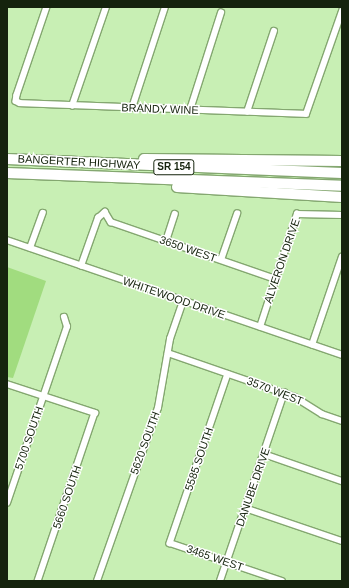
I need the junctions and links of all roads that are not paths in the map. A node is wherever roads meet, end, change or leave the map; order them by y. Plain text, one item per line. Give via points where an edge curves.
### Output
1 (47, 7) edge
2 (106, 7) edge
3 (165, 7) edge
4 (342, 11) edge
5 (222, 14) dead end
6 (274, 30) dead end
7 (72, 106) junction
8 (132, 108) junction
9 (190, 110) junction
10 (247, 112) junction
11 (7, 159) edge
12 (38, 159) junction
13 (342, 161) edge
14 (7, 173) edge
15 (342, 173) edge
16 (38, 174) junction
17 (342, 186) edge
18 (342, 197) edge
19 (43, 213) dead end
20 (175, 214) dead end
21 (237, 214) dead end
22 (342, 215) edge
23 (7, 240) edge
24 (166, 241) junction
25 (30, 248) junction
26 (342, 257) edge
27 (221, 260) junction
28 (81, 266) junction
29 (276, 279) junction
30 (183, 302) junction
31 (64, 317) dead end
32 (260, 327) junction
33 (312, 345) junction
34 (168, 353) junction
35 (342, 355) edge
36 (228, 374) junction
37 (7, 384) edge
38 (284, 392) junction
39 (44, 396) junction
40 (342, 421) edge
41 (264, 454) junction
42 (342, 481) edge
43 (7, 503) edge
44 (245, 508) junction
45 (342, 541) edge
46 (170, 543) joint
47 (226, 562) junction
48 (99, 580) edge
49 (38, 581) edge
50 (220, 581) edge
51 (282, 581) edge

1 - 7 street, BRANDY WINE via 16,101 25,105
2 - 7 street
3 - 8 street
4 - 10 street, BRANDY WINE via 306,114
5 - 9 street
6 - 10 street
7 - 8 street, BRANDY WINE
8 - 9 street, BRANDY WINE
9 - 10 street, BRANDY WINE
11 - 12 highway, BANGERTER HIGHWAY / SR 154
12 - 13 highway
12 - 15 highway, BANGERTER HIGHWAY / SR 154
14 - 16 highway, BANGERTER HIGHWAY / SR 154
16 - 17 highway, BANGERTER HIGHWAY / SR 154
16 - 18 highway via 161,186
19 - 25 street
20 - 24 street
21 - 27 street
22 - 29 street, ALVERON DRIVE via 297,214
23 - 25 street, WHITEWOOD DRIVE
24 - 27 street, 3650 WEST
24 - 28 street, 3650 WEST via 111,222 105,212 98,218
25 - 28 street, WHITEWOOD DRIVE
26 - 33 street
27 - 29 street, 3650 WEST
28 - 30 street, WHITEWOOD DRIVE
29 - 32 street, ALVERON DRIVE
30 - 32 street, WHITEWOOD DRIVE
30 - 34 street, 5620 SOUTH
31 - 39 street, 5700 SOUTH via 67,327
32 - 33 street, WHITEWOOD DRIVE
33 - 35 street, WHITEWOOD DRIVE
34 - 36 street, 3570 WEST
34 - 48 street, 5620 SOUTH via 158,408
36 - 38 street, 3570 WEST
36 - 46 street, 5585 SOUTH
37 - 39 street
38 - 40 street, 3570 WEST via 299,398 322,414
38 - 41 street, DANUBE DRIVE
39 - 43 street, 5700 SOUTH
39 - 49 street, 5660 SOUTH via 95,413
41 - 42 street
41 - 44 street, DANUBE DRIVE
44 - 45 street
44 - 47 street, DANUBE DRIVE
46 - 47 street, 3465 WEST
47 - 50 street, DANUBE DRIVE
47 - 51 street, 3465 WEST

